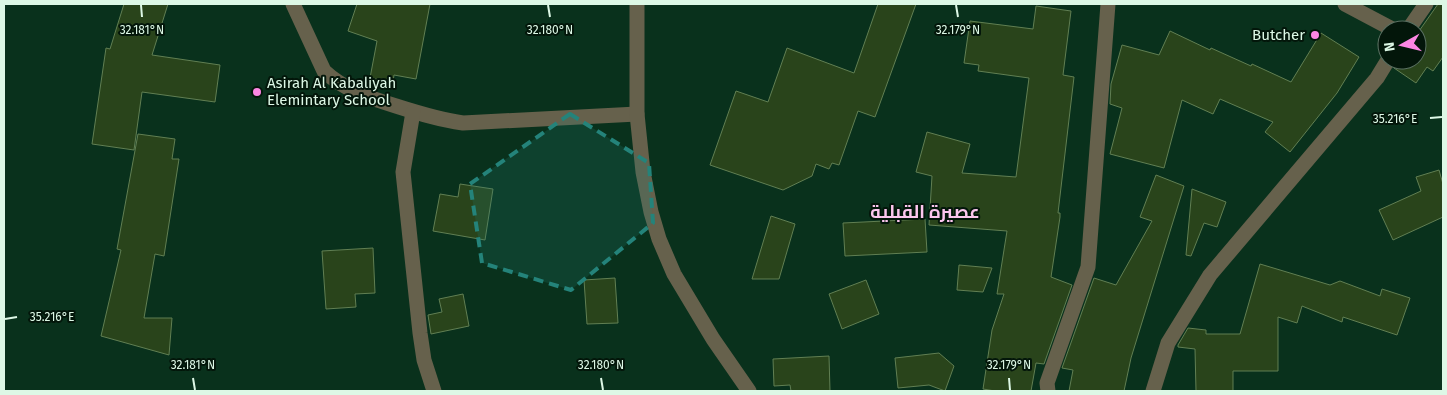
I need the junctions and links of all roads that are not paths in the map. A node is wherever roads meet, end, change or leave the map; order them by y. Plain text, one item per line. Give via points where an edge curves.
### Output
1 (293, 4) edge
2 (637, 4) edge
3 (1108, 4) edge
4 (1345, 4) edge
5 (1426, 4) edge
6 (1415, 20) edge
7 (1377, 21) edge
8 (1381, 70) edge
9 (413, 112) junction
10 (637, 114) junction
11 (434, 391) edge
12 (749, 391) edge
13 (1048, 391) edge
14 (1153, 391) edge

1 - 9 street via 319,62 332,79 349,90
2 - 10 street
3 - 13 street via 1088,267 1047,383
4 - 7 street
5 - 6 street
8 - 14 street via 1210,275 1168,344
9 - 10 street via 463,123
9 - 11 street via 403,172 420,333
10 - 12 street via 643,172 659,239 674,274

